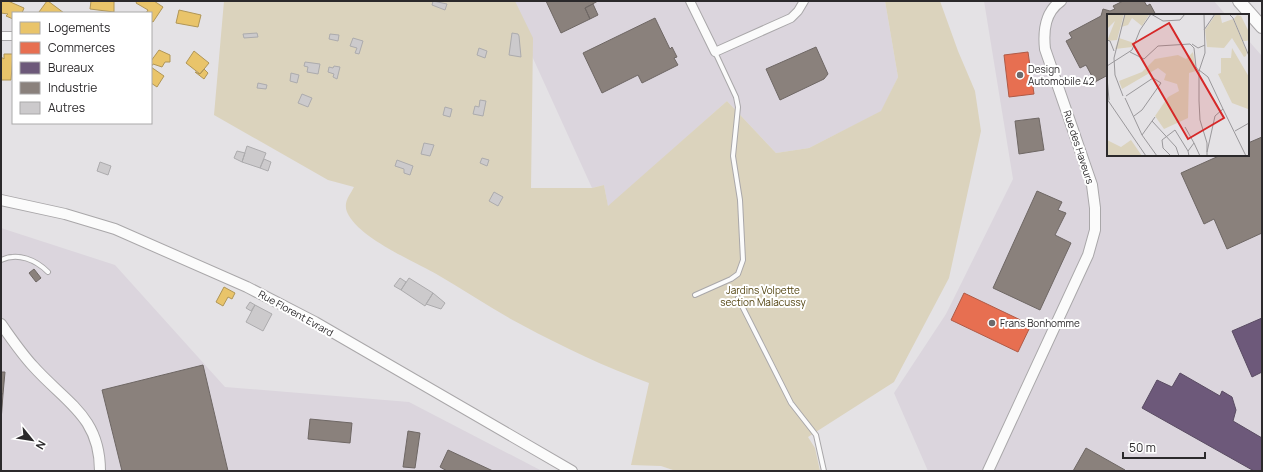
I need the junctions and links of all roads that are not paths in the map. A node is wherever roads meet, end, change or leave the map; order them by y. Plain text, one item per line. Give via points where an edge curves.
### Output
1 (690, 1) edge
2 (804, 1) edge
3 (1061, 1) edge
4 (1239, 1) edge
5 (1262, 27) edge
6 (1, 36) edge
7 (12, 36) edge
8 (715, 52) junction
9 (1, 200) edge
10 (1, 260) edge
11 (48, 272) dead end
12 (695, 295) dead end
13 (738, 298) dead end
14 (1, 324) edge
15 (100, 471) edge
16 (572, 471) edge
17 (824, 471) edge
18 (988, 471) edge

1 - 8 street
2 - 8 street via 791,18
3 - 18 street, Rue des Haveurs via 1048,17 1043,32 1045,49 1088,172 1095,208 1095,230 1088,255
4 - 5 main road
6 - 7 street
8 - 12 lane via 736,97 738,107 733,156 740,200 743,260 738,274
9 - 16 street, Rue Florent Evrard via 65,214 115,229 247,286 315,322
10 - 11 lane via 16,257 30,259
13 - 17 lane via 790,402 816,435
14 - 15 street via 33,366 71,402 90,426 100,453

